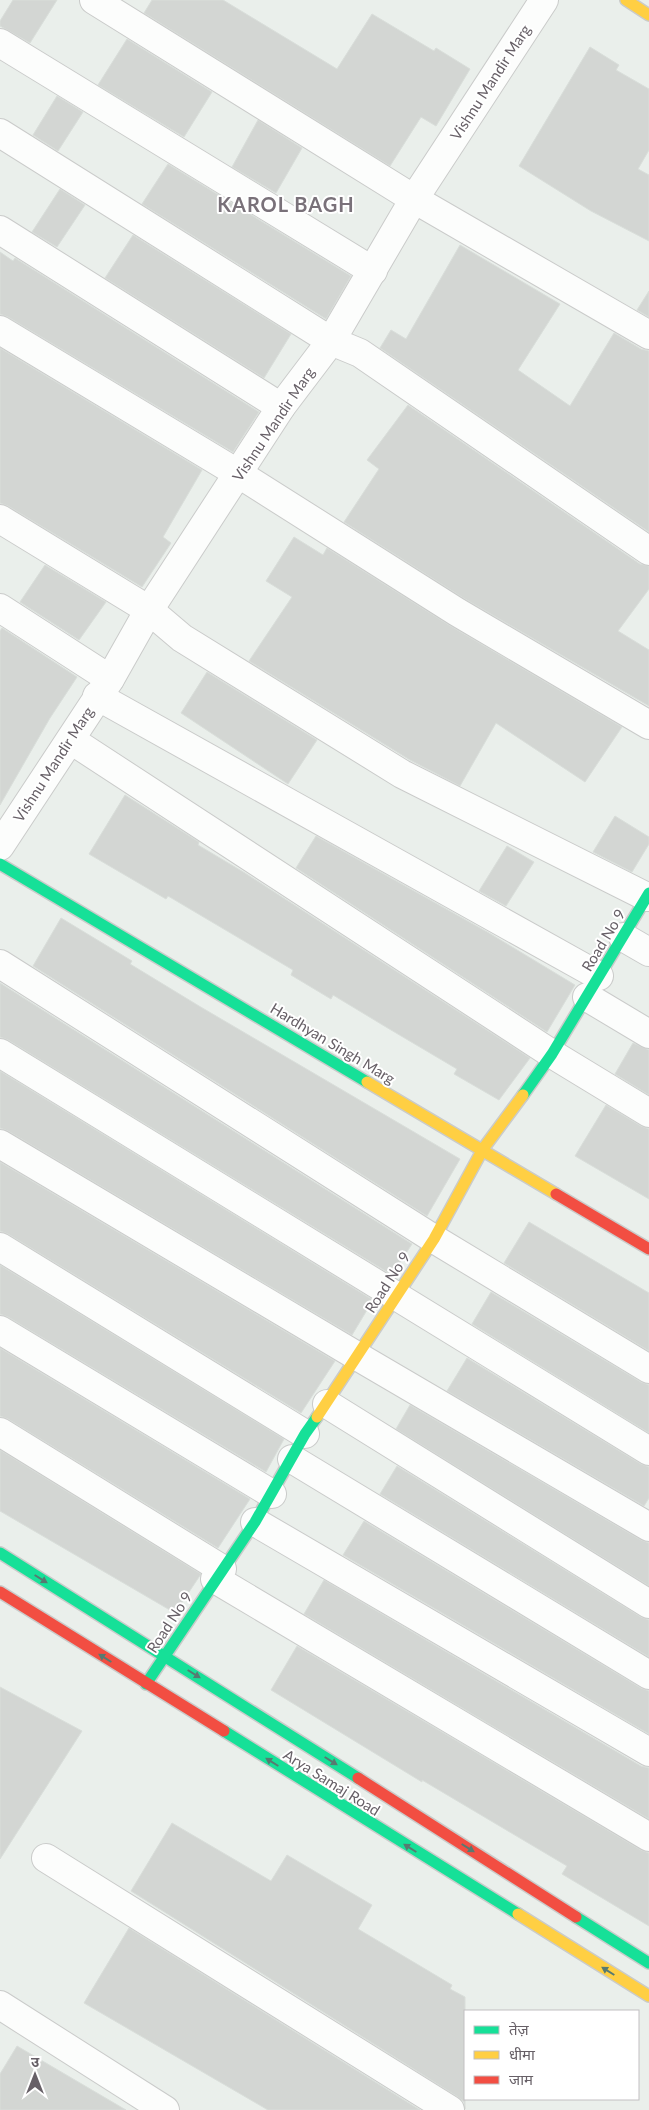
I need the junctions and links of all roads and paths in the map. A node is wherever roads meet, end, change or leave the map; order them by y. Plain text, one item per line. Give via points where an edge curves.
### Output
1 (94, 0) edge
2 (544, 0) edge
3 (626, 0) edge
4 (649, 15) edge
5 (0, 42) edge
6 (0, 133) edge
7 (414, 199) junction
8 (0, 230) edge
9 (373, 271) junction
10 (0, 330) edge
11 (649, 335) edge
12 (331, 341) junction
13 (281, 407) junction
14 (239, 474) junction
15 (0, 519) edge
16 (649, 551) edge
17 (0, 608) edge
18 (149, 610) junction
19 (104, 687) junction
20 (649, 726) edge
21 (70, 740) junction
22 (0, 846) edge
23 (0, 864) edge
24 (648, 895) edge
25 (623, 936) junction
26 (649, 952) edge
27 (0, 964) edge
28 (593, 986) junction
29 (649, 1034) edge
30 (0, 1053) edge
31 (552, 1054) junction
32 (649, 1113) edge
33 (0, 1144) edge
34 (483, 1149) junction
35 (434, 1239) junction
36 (0, 1247) edge
37 (649, 1249) edge
38 (396, 1295) junction
39 (0, 1330) edge
40 (357, 1356) junction
41 (649, 1369) edge
42 (327, 1404) junction
43 (0, 1432) edge
44 (305, 1434) junction
45 (649, 1451) edge
46 (292, 1459) junction
47 (272, 1494) junction
48 (255, 1522) junction
49 (649, 1527) edge
50 (0, 1553) edge
51 (218, 1574) junction
52 (0, 1592) edge
53 (649, 1604) edge
54 (165, 1655) junction
55 (649, 1675) edge
56 (146, 1684) junction
57 (649, 1752) edge
58 (649, 1837) edge
59 (46, 1858) dead end
60 (649, 1964) edge
61 (649, 1996) edge
62 (0, 2005) edge
63 (165, 2110) edge
64 (450, 2110) edge

1 - 7 street
2 - 7 street, Vishnu Mandir Marg
3 - 4 street
5 - 9 street
6 - 12 street
7 - 9 street, Vishnu Mandir Marg
7 - 11 street
8 - 13 street
9 - 12 street, Vishnu Mandir Marg
10 - 14 street
12 - 13 street, Vishnu Mandir Marg
12 - 16 street via 360,353
13 - 14 street, Vishnu Mandir Marg
14 - 18 street, Vishnu Mandir Marg
14 - 20 street via 457,612
15 - 18 street
17 - 19 street
18 - 19 street, Vishnu Mandir Marg
18 - 24 street via 182,638 402,774
19 - 21 street, Vishnu Mandir Marg
19 - 28 street
21 - 22 street, Vishnu Mandir Marg
21 - 31 street
23 - 34 street, Hardhyan Singh Marg
24 - 25 street, Road No 9
25 - 26 street
25 - 28 street, Road No 9
27 - 35 street
28 - 29 street
28 - 31 street, Road No 9
30 - 38 street
31 - 32 street
31 - 34 street, Road No 9
33 - 40 street
34 - 35 street, Road No 9
34 - 37 street, Hardhyan Singh Marg
35 - 38 street, Road No 9
35 - 41 street
36 - 44 street
38 - 40 street, Road No 9
38 - 45 street
39 - 47 street
40 - 42 street, Road No 9
40 - 49 street
42 - 44 street, Road No 9
42 - 53 street
43 - 51 street
44 - 46 street, Road No 9
46 - 47 street, Road No 9
46 - 55 street
47 - 48 street, Road No 9
48 - 51 street, Road No 9
48 - 57 street
50 -> 54 street
51 - 54 street, Road No 9
51 - 58 street
56 -> 52 street, Arya Samaj Road
54 - 56 street, Road No 9
54 -> 60 street
61 -> 56 street, Arya Samaj Road
59 - 64 street
62 - 63 street

